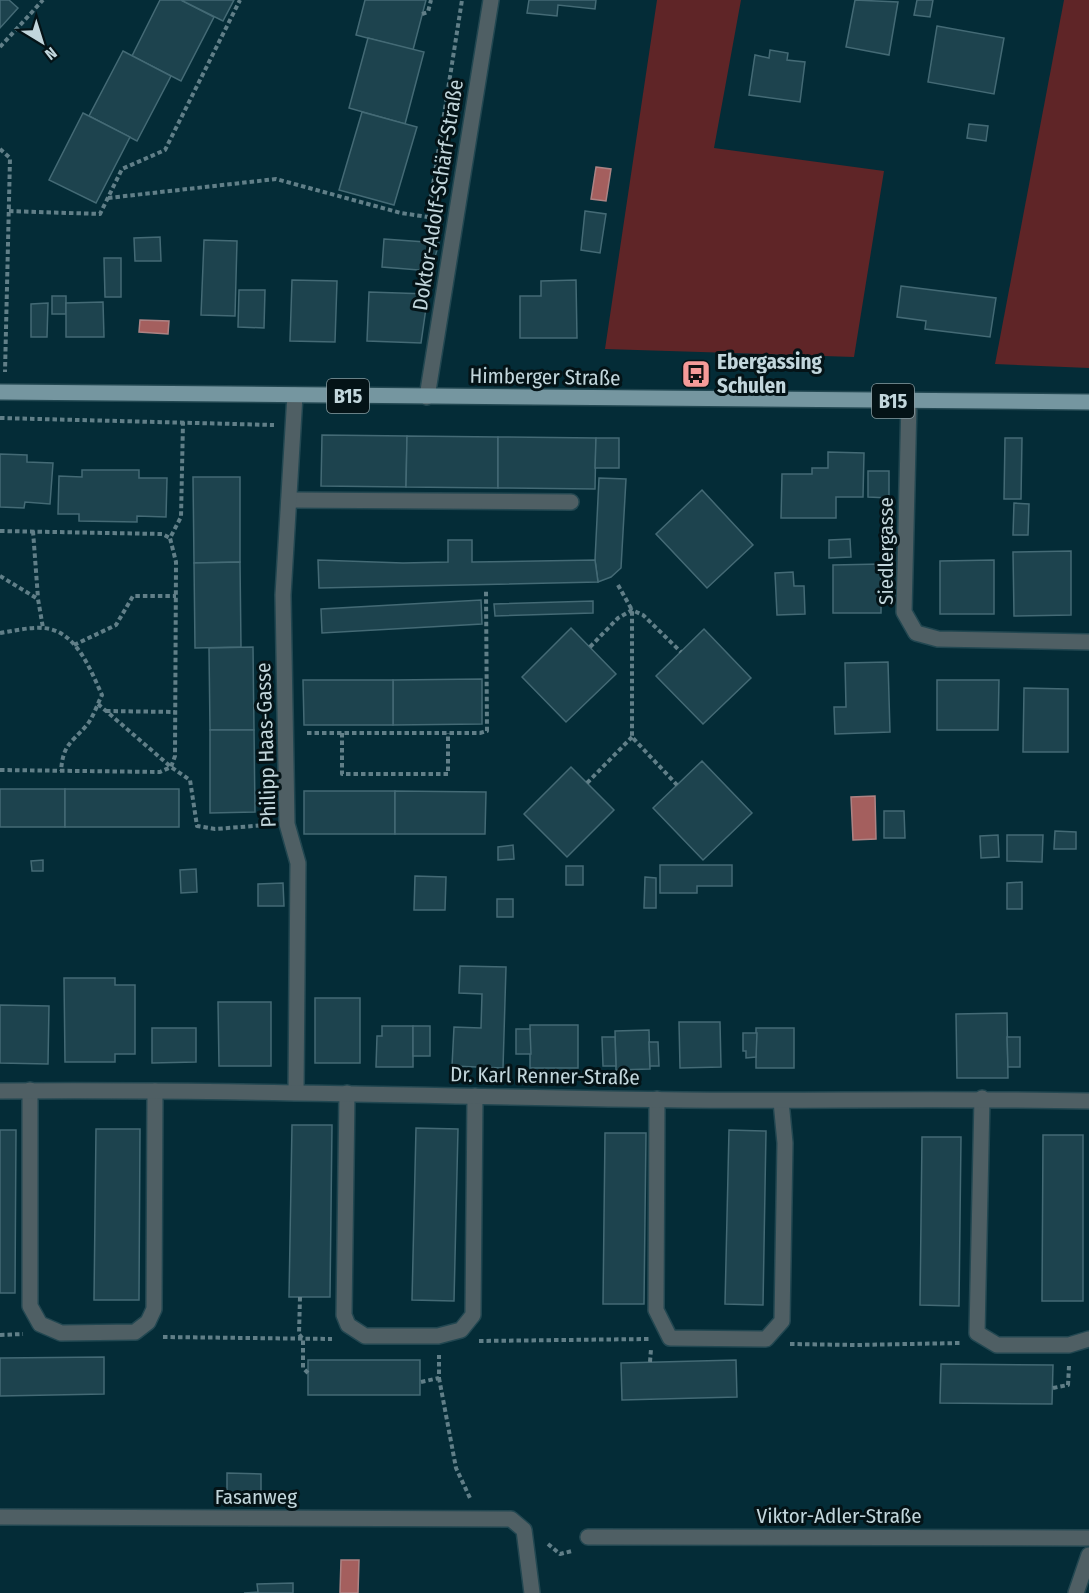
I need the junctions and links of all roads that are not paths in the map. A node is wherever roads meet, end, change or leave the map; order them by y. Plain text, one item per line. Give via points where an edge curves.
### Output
1 (491, 0) edge
2 (2, 392) edge
3 (295, 395) junction
4 (427, 397) junction
5 (909, 401) junction
6 (1089, 402) edge
7 (289, 500) junction
8 (571, 502) dead end
9 (1089, 642) edge
10 (30, 1090) junction
11 (0, 1091) edge
12 (156, 1091) junction
13 (296, 1092) junction
14 (347, 1093) junction
15 (475, 1096) junction
16 (982, 1098) junction
17 (657, 1099) junction
18 (781, 1101) junction
19 (1089, 1101) edge
20 (1089, 1339) edge
21 (0, 1517) edge
22 (588, 1537) road end
23 (1089, 1538) edge
24 (1089, 1555) edge
25 (532, 1593) edge
26 (1076, 1593) edge

1 - 4 street, Doktor-Adolf-Schärf-Straße
2 - 3 main road, Himberger Straße / B15
3 - 4 main road, Himberger Straße / B15
3 - 7 street, Philipp Haas-Gasse
4 - 5 main road, Himberger Straße / B15
5 - 6 main road, Himberger Straße / B15
5 - 9 street, Siedlergasse via 904,612 916,633 938,639
7 - 8 street
7 - 13 street, Philipp Haas-Gasse via 283,596 287,824 297,863
10 - 11 street, Dr. Karl Renner-Straße
10 - 12 street, Dr. Karl Renner-Straße
10 - 12 street via 30,1306 40,1324 62,1333 135,1332 154,1309
12 - 13 street, Dr. Karl Renner-Straße
13 - 14 street, Dr. Karl Renner-Straße
14 - 15 street, Dr. Karl Renner-Straße
14 - 15 street via 344,1315 348,1325 364,1336 438,1336 461,1330 473,1315
15 - 17 street, Dr. Karl Renner-Straße
16 - 18 street, Dr. Karl Renner-Straße
16 - 19 street, Dr. Karl Renner-Straße
16 - 20 street via 977,1333 997,1345 1069,1345
17 - 18 street, Dr. Karl Renner-Straße
17 - 18 street via 656,1310 670,1338 766,1339 782,1321 785,1143
21 - 25 street, Fasanweg via 512,1519 525,1530
22 - 23 street, Viktor-Adler-Straße
24 - 26 street

